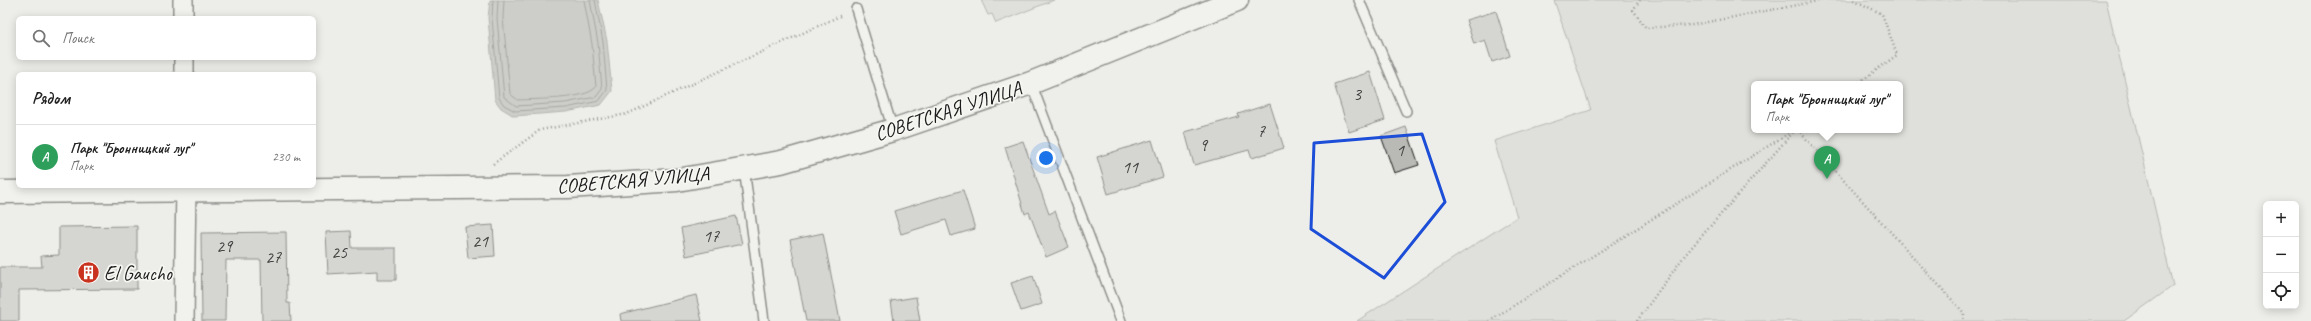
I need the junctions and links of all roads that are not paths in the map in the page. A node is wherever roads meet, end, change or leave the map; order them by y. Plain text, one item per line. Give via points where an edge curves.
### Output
1 (183, 0) edge
2 (1237, 0) edge
3 (1359, 0) edge
4 (856, 9) road end
5 (183, 16) edge
6 (184, 60) edge
7 (184, 72) edge
8 (1031, 83) junction
9 (1406, 111) dead end
10 (893, 130) junction
11 (744, 168) junction
12 (186, 188) edge
13 (316, 188) edge
14 (0, 192) edge
15 (184, 321) edge
16 (764, 321) edge
17 (1121, 321) edge

1 - 5 street
2 - 8 main road, СОВЕТСКАЯ УЛИЦА
3 - 9 lane
4 - 10 lane
6 - 7 street
8 - 10 main road, СОВЕТСКАЯ УЛИЦА
8 - 17 lane
10 - 11 main road, СОВЕТСКАЯ УЛИЦА via 781,162
11 - 13 main road, СОВЕТСКАЯ УЛИЦА via 677,180 568,187
11 - 16 lane
12 - 14 main road, СОВЕТСКАЯ УЛИЦА
12 - 15 street

